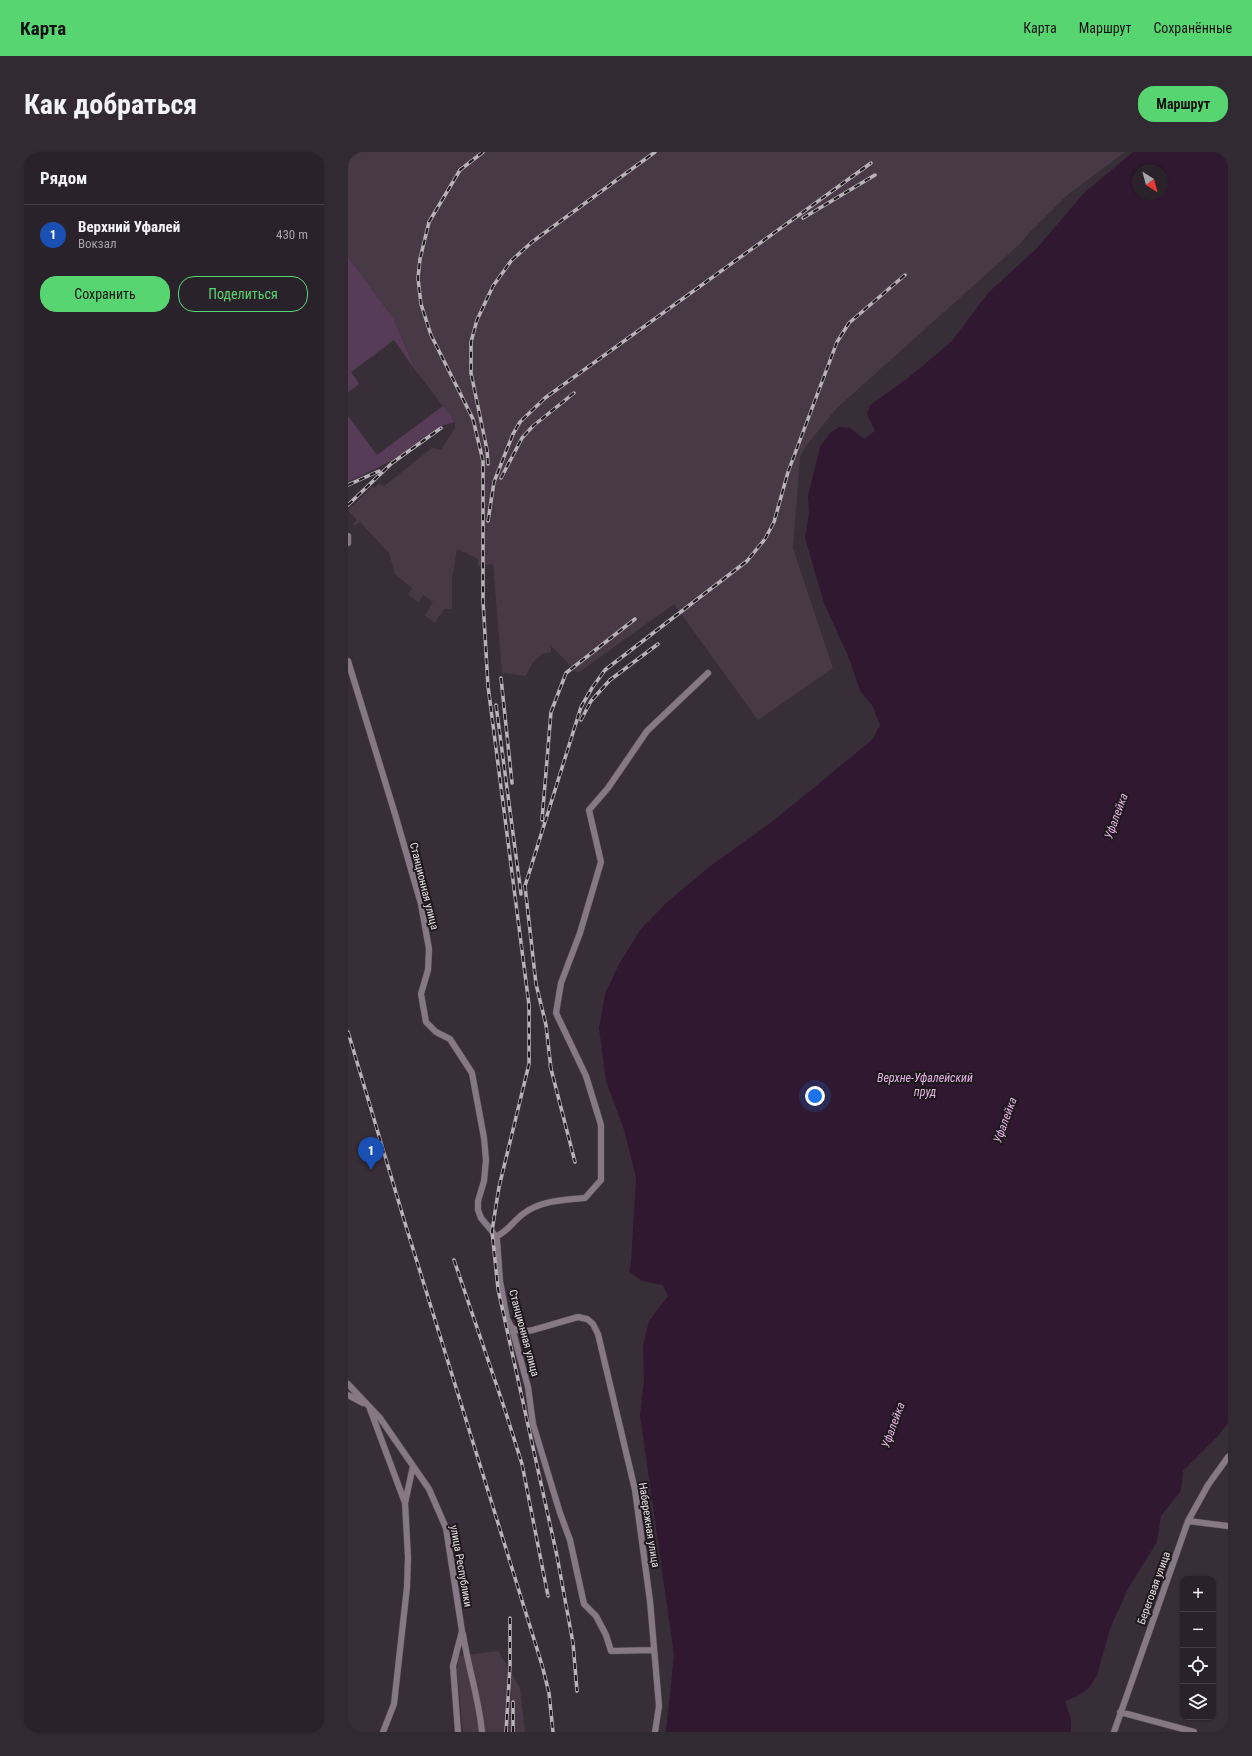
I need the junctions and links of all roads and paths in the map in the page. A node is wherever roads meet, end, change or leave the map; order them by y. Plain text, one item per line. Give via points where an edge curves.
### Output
1 (348, 536) edge
2 (348, 543) edge
3 (348, 661) edge
4 (708, 673) dead end
5 (495, 1237) junction
6 (512, 1328) junction
7 (348, 1384) edge
8 (348, 1395) edge
9 (369, 1406) junction
10 (1228, 1457) edge
11 (413, 1466) junction
12 (405, 1503) junction
13 (1188, 1521) junction
14 (1228, 1526) edge
15 (462, 1631) junction
16 (653, 1650) junction
17 (1120, 1712) junction
18 (383, 1732) edge
19 (458, 1732) edge
20 (482, 1732) edge
21 (655, 1732) edge
22 (1114, 1732) edge
23 (1194, 1732) edge

1 - 2 street
3 - 5 street, Станционная улица via 421,904 429,949 428,970 421,994 426,1022 436,1032 450,1038 472,1073 486,1160 478,1210
4 - 5 street via 646,731 608,788 589,810 601,862 580,933 561,983 556,1013 586,1076 601,1125 601,1180 585,1198 547,1202 523,1213 505,1233
5 - 6 street, Станционная улица via 507,1319
6 - 16 street, Станционная улица via 528,1388 533,1424 570,1540 584,1604 596,1616 611,1651
6 - 16 street, Набережная улица via 522,1332 578,1316 593,1324 598,1334 635,1490 650,1601
7 - 9 street, улица Республики
8 - 9 street
9 - 11 street, улица Республики
9 - 12 street
10 - 13 street, Береговая улица via 1208,1485
11 - 12 street
11 - 15 street, улица Республики via 429,1490 446,1528
12 - 18 street via 407,1587 394,1704
13 - 14 street
13 - 17 street, Береговая улица
15 - 19 street, улица Республики via 453,1666
15 - 20 street via 466,1658 480,1711
16 - 21 street, Набережная улица via 658,1706
17 - 22 street, Береговая улица
17 - 23 street

